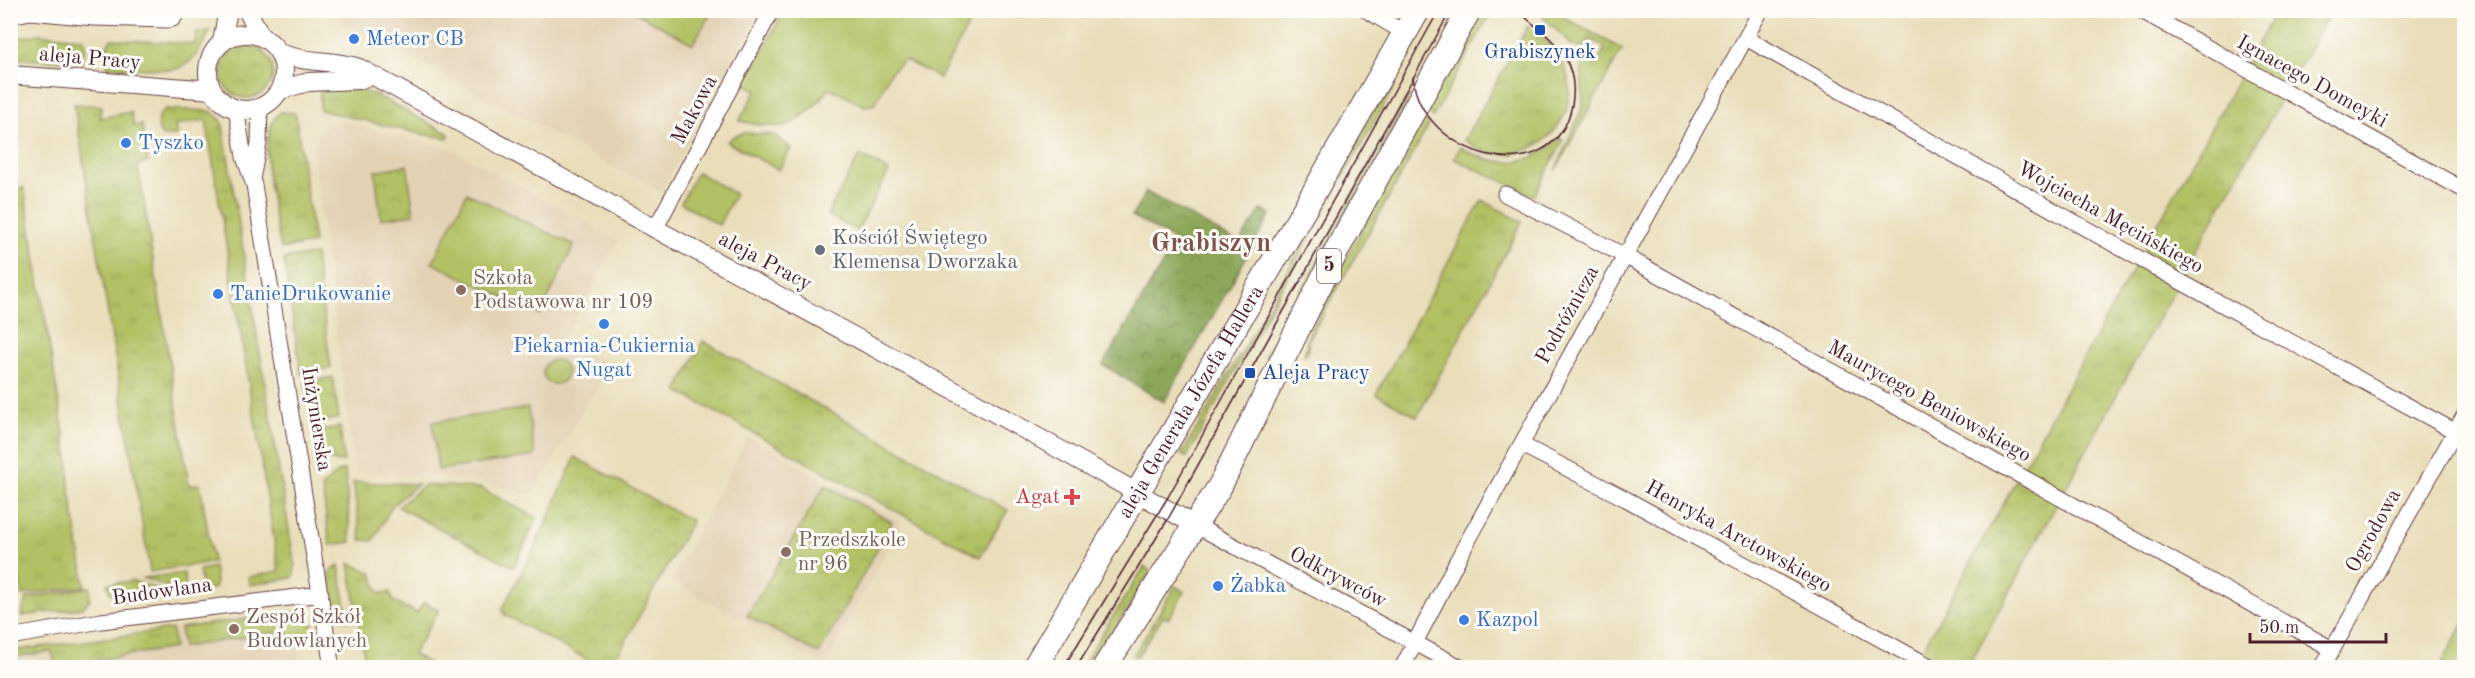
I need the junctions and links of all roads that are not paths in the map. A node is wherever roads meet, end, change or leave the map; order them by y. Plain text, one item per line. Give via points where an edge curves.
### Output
1 (180, 10) edge
2 (228, 10) edge
3 (247, 10) edge
4 (772, 10) edge
5 (1366, 10) edge
6 (1418, 10) edge
7 (1469, 10) edge
8 (1761, 10) edge
9 (2140, 10) edge
10 (10, 16) edge
11 (1405, 33) junction
12 (261, 36) junction
13 (1746, 38) junction
14 (222, 42) junction
15 (279, 53) junction
16 (10, 75) edge
17 (370, 75) junction
18 (211, 82) junction
19 (280, 90) junction
20 (260, 107) junction
21 (236, 108) junction
22 (252, 179) junction
23 (2464, 190) edge
24 (1505, 194) dead end
25 (655, 229) junction
26 (1625, 256) junction
27 (2464, 416) edge
28 (2456, 432) junction
29 (1522, 446) junction
30 (1137, 492) junction
31 (1195, 525) junction
32 (321, 594) junction
33 (10, 637) edge
34 (1415, 642) junction
35 (2332, 649) junction
36 (332, 668) edge
37 (1034, 668) edge
38 (1104, 668) edge
39 (1402, 668) edge
40 (1462, 668) edge
41 (1933, 668) edge
42 (2322, 668) edge

1 - 10 street via 168,20 31,12
2 - 14 street
3 - 12 street
4 - 25 street, Makowa
5 - 11 street
6 - 11 main road, aleja Generała Józefa Hallera / 5
7 - 31 main road, 5 via 1338,248 1220,486
8 - 13 street, Podróżnicza
9 - 23 street, Ignacego Domeyki
11 - 30 main road, aleja Generała Józefa Hallera / 5
12 - 14 street via 244,34
12 - 15 street
13 - 26 street, Podróżnicza
13 - 28 street, Wojciecha Męcińskiego
14 - 18 street via 211,57
15 - 17 street, aleja Pracy via 300,61 345,63
15 - 19 street via 284,68
16 - 18 street, aleja Pracy via 167,87
17 - 19 street via 359,80 308,82
17 - 25 street, aleja Pracy
18 - 21 street via 222,102
19 - 20 street
20 - 21 street
20 - 22 street, Inżynierska
21 - 22 street, Inżynierska
22 - 32 street, Inżynierska
24 - 26 street, Maurycego Beniowskiego
25 - 30 street, aleja Pracy
26 - 29 street, Podróżnicza
26 - 35 street, Maurycego Beniowskiego
27 - 28 street, Ogrodowa
28 - 35 street, Ogrodowa
29 - 34 street, Podróżnicza
29 - 41 street, Henryka Arctowskiego
30 - 31 street, aleja Pracy
30 - 37 main road, aleja Generała Józefa Hallera / 5
31 - 34 street, Odkrywców
31 - 38 main road, 5
32 - 33 street, Budowlana via 101,621
32 - 36 street, Inżynierska
34 - 39 street, Podróżnicza
34 - 40 street, Odkrywców
35 - 42 street, Ogrodowa

